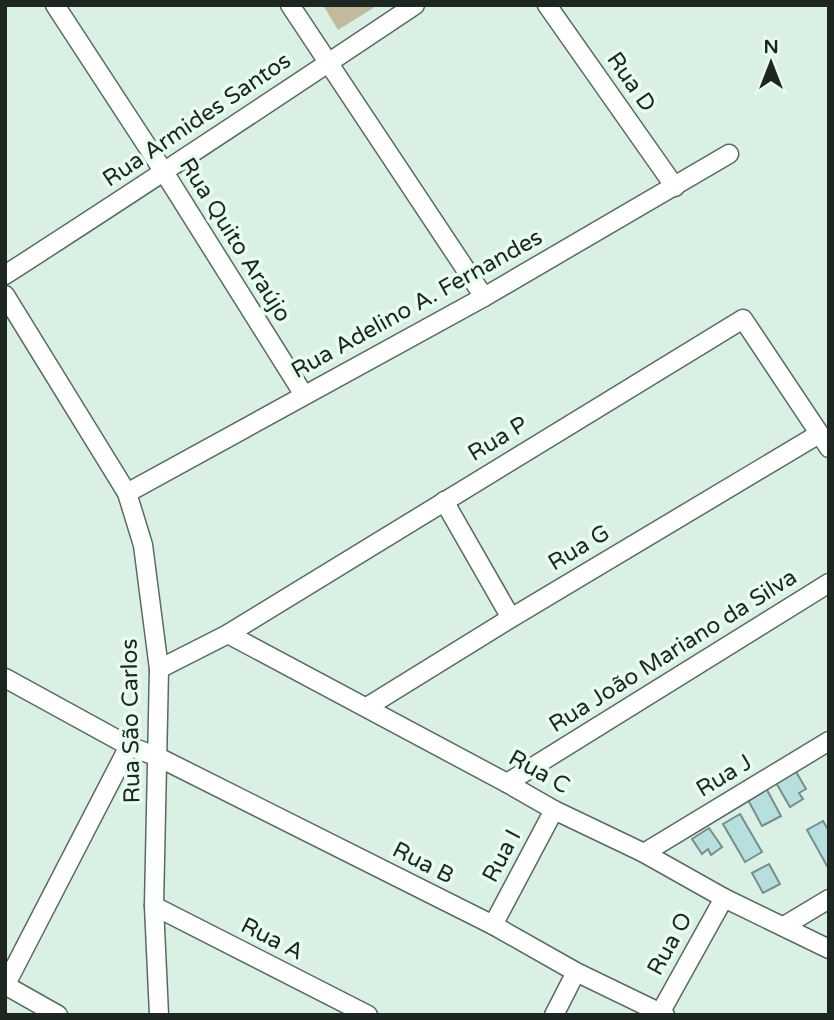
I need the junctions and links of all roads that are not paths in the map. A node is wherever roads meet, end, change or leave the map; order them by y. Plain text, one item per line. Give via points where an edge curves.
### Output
1 (55, 5) edge
2 (289, 5) edge
3 (415, 5) edge
4 (547, 5) edge
5 (329, 62) junction
6 (729, 154) dead end
7 (164, 172) junction
8 (674, 187) junction
9 (5, 275) edge
10 (5, 295) edge
11 (484, 297) junction
12 (304, 395) junction
13 (824, 441) edge
14 (127, 494) junction
15 (444, 501) junction
16 (829, 583) edge
17 (511, 618) junction
18 (228, 634) junction
19 (159, 669) junction
20 (5, 678) edge
21 (367, 708) junction
22 (829, 741) edge
23 (129, 746) junction
24 (158, 757) junction
25 (507, 783) junction
26 (554, 810) junction
27 (644, 853) junction
28 (724, 898) junction
29 (829, 899) edge
30 (154, 906) junction
31 (493, 925) junction
32 (784, 926) junction
33 (829, 949) edge
34 (576, 972) junction
35 (5, 986) edge
36 (661, 1014) edge
37 (58, 1015) edge
38 (159, 1015) edge
39 (368, 1015) edge
40 (554, 1015) edge

1 - 7 street, Rua Quito Araújo
2 - 5 street
3 - 5 street, Rua Armides Santos
4 - 8 street, Rua D
5 - 7 street, Rua Armides Santos
5 - 11 street
6 - 8 street, Rua Adelino A. Fernandes
7 - 9 street, Rua Armides Santos
7 - 12 street, Rua Quito Araújo
8 - 11 street, Rua Adelino A. Fernandes
10 - 14 street, Rua São Carlos
11 - 12 street, Rua Adelino A. Fernandes
12 - 14 street, Rua Adelino A. Fernandes
13 - 15 street, Rua P via 743,319
13 - 17 street, Rua G
14 - 19 street, Rua São Carlos via 143,545
15 - 17 street
15 - 18 street, Rua P
16 - 25 street, Rua João Mariano da Silva
17 - 21 street, Rua G
18 - 19 street, Rua P
18 - 21 street, Rua C
19 - 24 street, Rua São Carlos
20 - 23 street, Rua B
21 - 25 street, Rua C
22 - 27 street, Rua J
23 - 24 street, Rua B
23 - 35 street
24 - 30 street, Rua São Carlos
24 - 31 street, Rua B
25 - 26 street, Rua C
26 - 27 street, Rua C
26 - 31 street, Rua I
27 - 28 street, Rua C
28 - 32 street, Rua C
28 - 36 street, Rua O
29 - 32 street
30 - 38 street, Rua São Carlos
30 - 39 street, Rua A
31 - 34 street, Rua B
32 - 33 street, Rua C
34 - 36 street, Rua B
34 - 40 street
35 - 37 street

